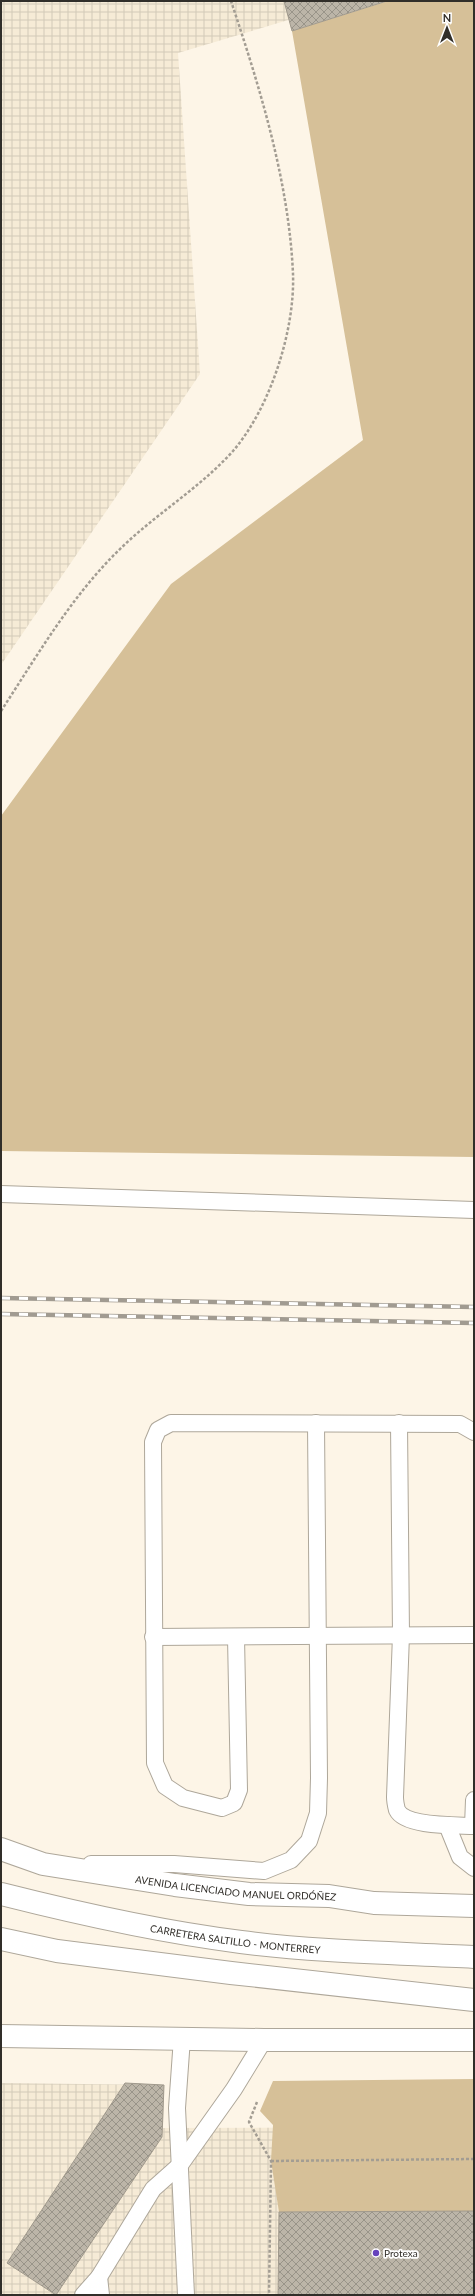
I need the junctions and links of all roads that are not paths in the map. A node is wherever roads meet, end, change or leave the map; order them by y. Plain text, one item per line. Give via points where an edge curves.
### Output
1 (1, 1194) edge
2 (474, 1210) edge
3 (316, 1423) junction
4 (399, 1423) junction
5 (474, 1432) edge
6 (401, 1635) junction
7 (474, 1635) edge
8 (154, 1637) junction
9 (236, 1637) junction
10 (318, 1637) junction
11 (474, 1800) edge
12 (447, 1825) junction
13 (474, 1826) edge
14 (1, 1849) edge
15 (43, 1864) junction
16 (474, 1868) edge
17 (1, 1894) edge
18 (474, 1906) edge
19 (1, 1939) edge
20 (474, 1957) edge
21 (474, 2000) edge
22 (1, 2036) edge
23 (182, 2038) junction
24 (264, 2040) junction
25 (474, 2040) edge
26 (180, 2165) junction
27 (99, 2277) junction
28 (83, 2295) edge
29 (101, 2295) edge
30 (186, 2295) edge

1 - 2 lane
3 - 4 lane
3 - 8 lane via 171,1423 158,1430 153,1442
3 - 10 lane
4 - 5 lane via 460,1424
4 - 6 lane
6 - 7 lane
6 - 10 lane
6 - 12 lane via 395,1797 398,1811 408,1820
8 - 9 lane
8 - 9 lane via 155,1763 164,1786 183,1798 222,1808 234,1803 239,1790
9 - 10 lane
10 - 15 lane via 318,1813 309,1841 291,1860 264,1871 174,1864
11 - 13 lane
12 - 13 lane
12 - 16 lane via 460,1857
14 - 15 main road, AVENIDA LICENCIADO MANUEL ORDÓÑEZ
15 - 18 main road, AVENIDA LICENCIADO MANUEL ORDÓÑEZ via 249,1894 329,1896 381,1903
17 - 20 main road, CARRETERA SALTILLO - MONTERREY via 94,1917 241,1942 374,1953
19 - 21 main road via 57,1951
22 - 23 main road
23 - 24 main road
23 - 26 lane via 177,2083
24 - 25 main road
24 - 26 lane via 234,2089
26 - 27 lane via 154,2189
26 - 30 lane
27 - 28 lane
27 - 29 lane

